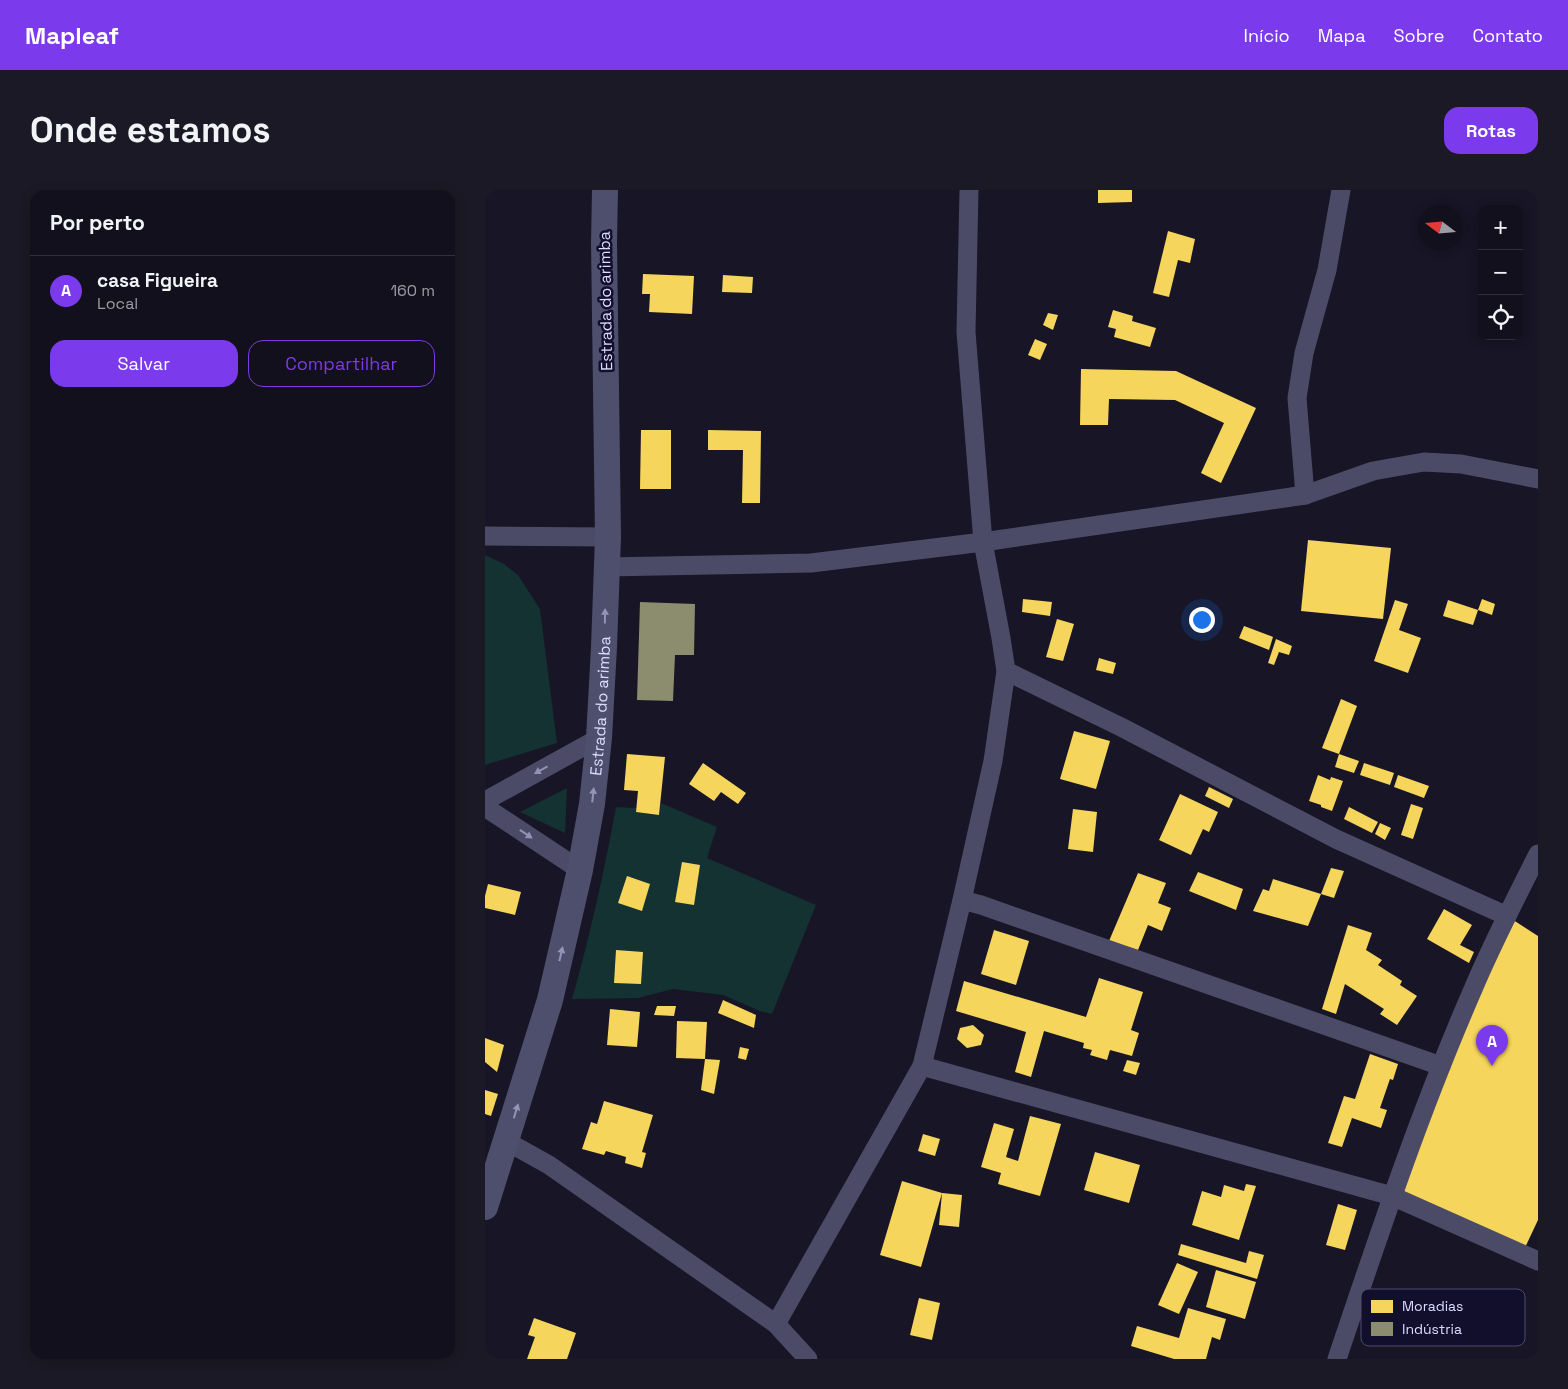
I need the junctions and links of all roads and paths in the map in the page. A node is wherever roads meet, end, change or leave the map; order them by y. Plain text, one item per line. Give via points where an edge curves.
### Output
1 (605, 190) edge
2 (969, 190) edge
3 (1341, 190) edge
4 (1538, 479) edge
5 (1305, 495) junction
6 (485, 536) edge
7 (608, 537) junction
8 (983, 542) junction
9 (606, 567) junction
10 (1006, 672) junction
11 (599, 738) junction
12 (485, 801) edge
13 (485, 807) edge
14 (1538, 854) edge
15 (580, 870) junction
16 (962, 900) junction
17 (1507, 916) junction
18 (922, 1066) junction
19 (1441, 1066) junction
20 (506, 1141) junction
21 (1392, 1196) junction
22 (485, 1207) edge
23 (1538, 1261) edge
24 (776, 1324) junction
25 (808, 1359) edge
26 (1337, 1359) edge

1 - 7 main road, Estrada do arimba
2 - 8 street via 966,332
3 - 5 street via 1327,270 1304,353 1297,398
4 - 5 street via 1461,464 1424,462 1373,471
5 - 8 street
6 - 7 street
7 - 9 main road, Estrada do arimba
8 - 9 street via 811,563
8 - 10 street
11 -> 9 main road, Estrada do arimba
10 - 16 street via 993,761
10 - 17 street via 1121,727 1336,839
11 -> 12 street
15 -> 11 main road, Estrada do arimba
13 -> 15 street
14 - 17 street
20 -> 15 main road, Estrada do arimba via 550,1000
16 - 18 street
16 - 19 street
17 - 19 street
18 - 21 street
18 - 24 street
19 - 21 street
20 - 22 main road, Estrada do arimba
20 - 24 street via 549,1165
21 - 23 street
21 - 26 street
24 - 25 street

